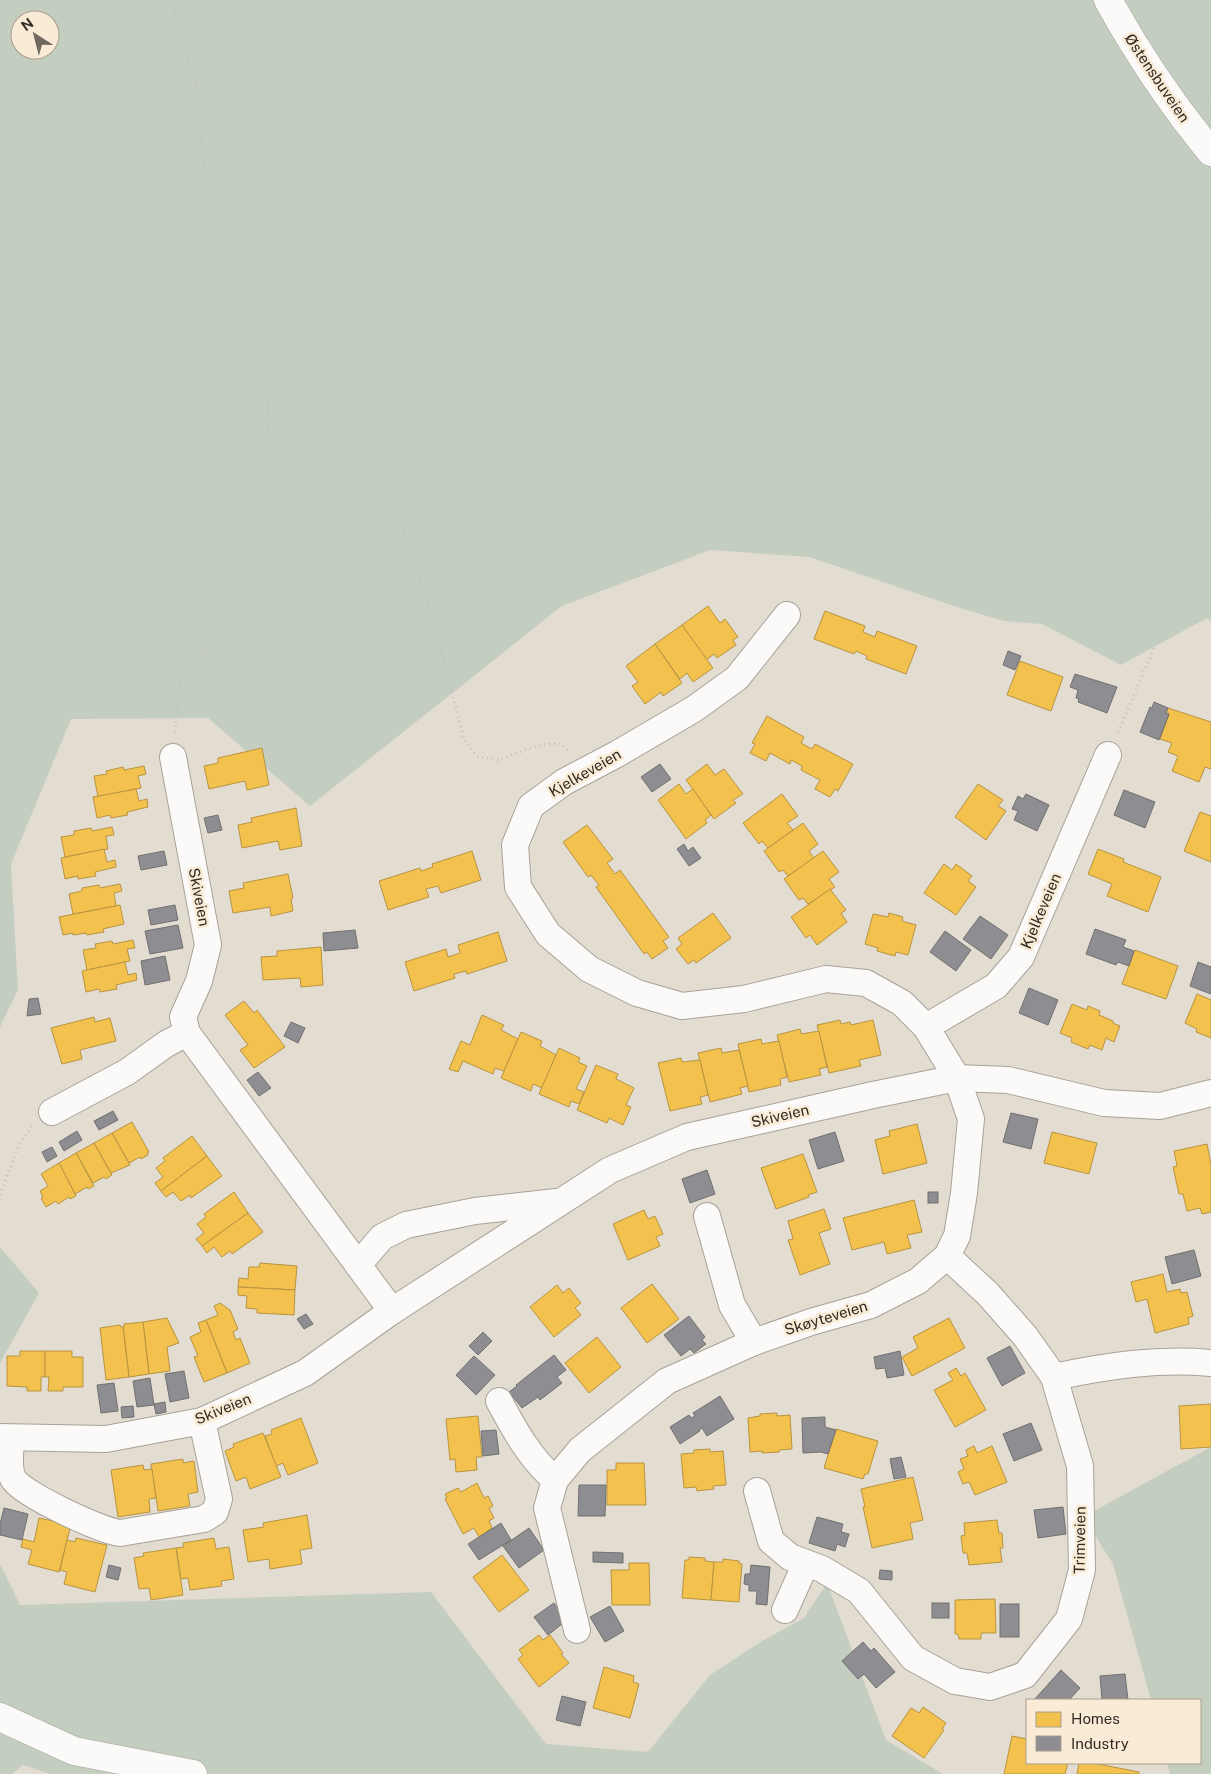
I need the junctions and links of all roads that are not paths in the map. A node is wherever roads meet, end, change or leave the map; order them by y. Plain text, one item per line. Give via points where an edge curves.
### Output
1 (1108, 0) edge
2 (1211, 152) edge
3 (787, 615) dead end
4 (1108, 755) road end
5 (173, 757) road end
6 (926, 1027) junction
7 (186, 1033) junction
8 (957, 1078) junction
9 (1211, 1093) edge
10 (52, 1112) road end
11 (560, 1202) junction
12 (707, 1216) dead end
13 (947, 1256) junction
14 (358, 1265) junction
15 (392, 1311) junction
16 (754, 1342) junction
17 (1211, 1363) edge
18 (1054, 1377) junction
19 (500, 1401) dead end
20 (202, 1421) junction
21 (5, 1437) edge
22 (556, 1480) junction
23 (757, 1491) dead end
24 (806, 1563) junction
25 (785, 1610) dead end
26 (577, 1630) dead end
27 (0, 1717) edge
28 (193, 1774) edge

1 - 2 main road, Østensbuveien via 1139,52
3 - 6 street, Kjelkeveien via 737,678 694,709 564,782 531,806 515,845 518,887 548,934 589,969 637,993 682,1006 744,999 826,979 866,982 902,1003
4 - 6 street, Kjelkeveien via 1021,956 996,986
5 - 7 street, Skiveien via 208,945 199,982 183,1016
6 - 8 street, Kjelkeveien
7 - 10 street via 127,1072
7 - 14 street
8 - 9 street, Skiveien via 1008,1080 1104,1103 1160,1106
8 - 11 street, Skiveien via 687,1137 610,1170
8 - 13 street, Skøyteveien via 971,1119 963,1202 957,1236
11 - 14 street via 475,1211 406,1225 382,1236
11 - 15 street, Skiveien
12 - 16 street via 732,1305
13 - 16 street, Skøyteveien via 918,1281 871,1305
13 - 18 street, Trimveien via 988,1294 1025,1336
14 - 15 street
15 - 20 street, Skiveien via 305,1373
16 - 22 street, Skøyteveien via 667,1381 580,1450
17 - 18 street via 1182,1360 1100,1367
18 - 24 street, Trimveien via 1080,1466 1082,1570 1069,1619 1025,1675 990,1687 955,1681 913,1658 859,1590
19 - 22 street via 519,1438 540,1467
20 - 21 street, Skiveien via 106,1439
20 - 21 street via 219,1499 215,1512 204,1519 120,1533 69,1513 28,1491 15,1480 11,1471
22 - 26 street, Skøyteveien via 547,1508
23 - 24 street, Trimveien via 771,1540 790,1557
24 - 25 street
27 - 28 main road via 74,1750

